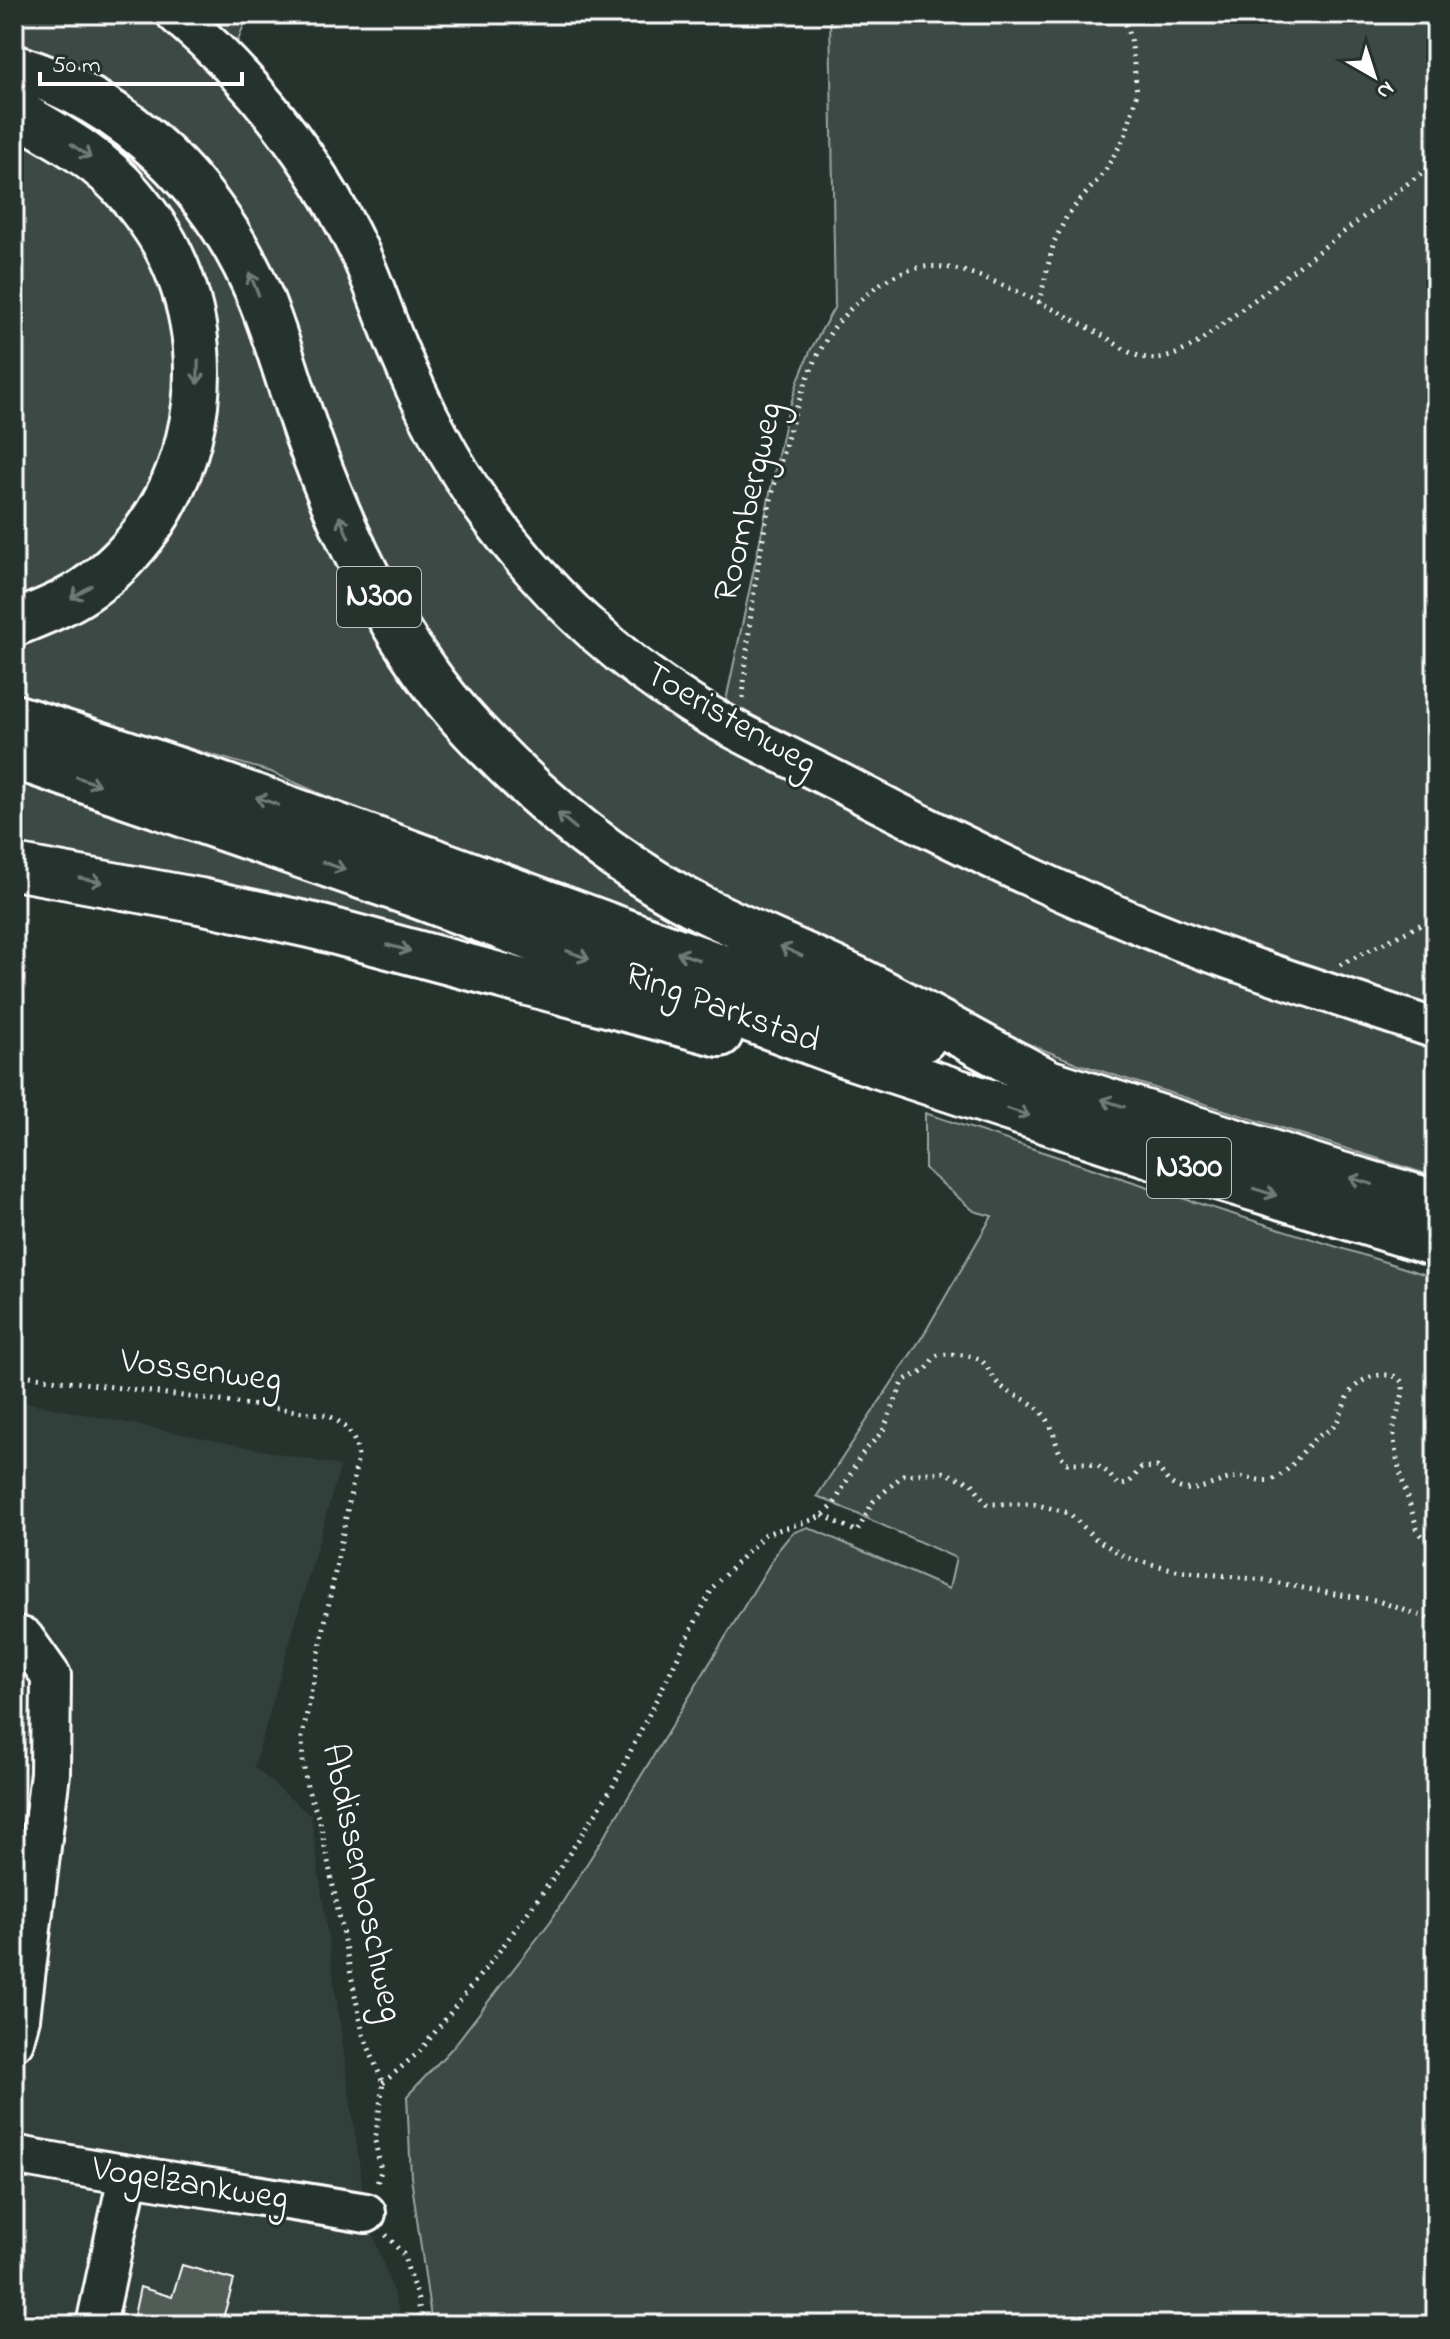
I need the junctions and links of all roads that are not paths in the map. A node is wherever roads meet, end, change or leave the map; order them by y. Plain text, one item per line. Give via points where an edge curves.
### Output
1 (176, 14) edge
2 (14, 67) edge
3 (14, 111) edge
4 (14, 624) edge
5 (14, 717) edge
6 (14, 756) edge
7 (14, 867) edge
8 (1436, 1029) edge
9 (1052, 1084) junction
10 (944, 1088) junction
11 (1436, 1203) edge
12 (1436, 1244) edge
13 (14, 1635) edge
14 (14, 2041) edge
15 (14, 2155) edge
16 (128, 2176) junction
17 (366, 2213) dead end
18 (96, 2325) edge

1 - 8 street, Toeristenweg via 229,63 314,172 358,248 398,347 458,470 535,573 631,662 740,731 1058,891 1159,933
9 -> 2 highway, N300 via 862,982 700,908 629,865 548,805 456,710 383,606 313,451 262,302 213,210 183,173 120,117 52,80
3 -> 4 highway via 109,173 155,227 185,290 198,361 188,446 154,521 127,554 84,591
9 -> 5 highway, Ring Parkstad / N300 via 207,780
6 -> 10 highway, Ring Parkstad / N300 via 398,888
7 -> 10 highway, N300 via 314,926 654,1018
11 -> 9 highway, Ring Parkstad / N300
10 -> 12 highway, Ring Parkstad / N300
13 - 14 street via 24,1638 51,1676 50,1773
15 - 16 street, Vogelzankweg
16 - 17 street, Vogelzankweg
16 - 18 street

